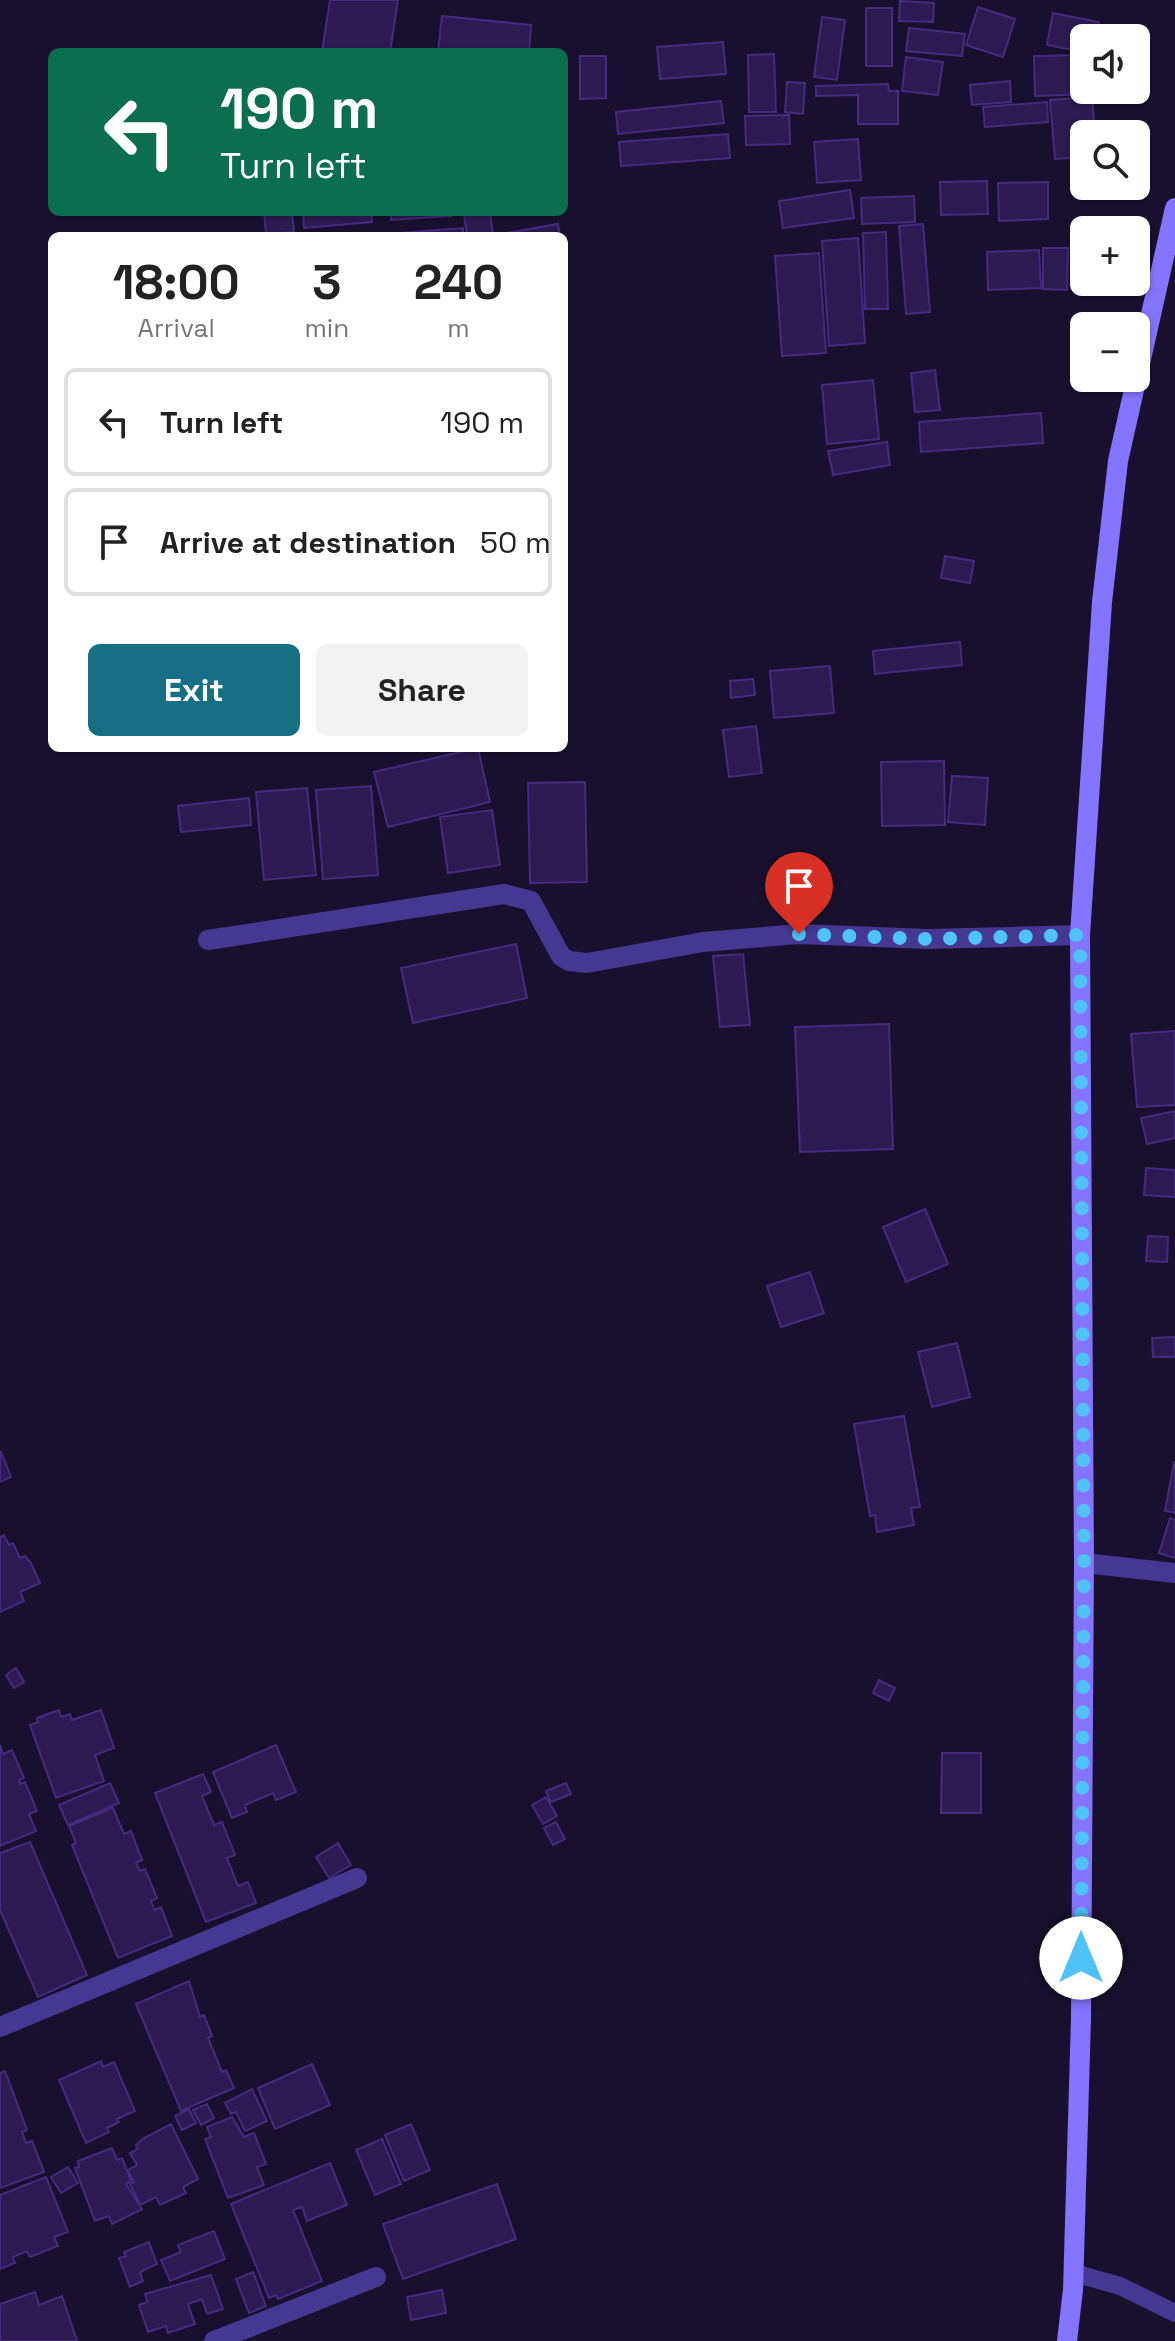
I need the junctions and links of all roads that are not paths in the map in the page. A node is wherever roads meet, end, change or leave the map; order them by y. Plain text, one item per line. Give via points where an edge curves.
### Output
1 (1175, 208) edge
2 (1080, 935) junction
3 (208, 940) dead end
4 (1084, 1563) junction
5 (1175, 1573) edge
6 (357, 1878) dead end
7 (0, 2027) edge
8 (1074, 2273) junction
9 (376, 2277) dead end
10 (1175, 2313) edge
11 (214, 2341) edge
12 (1067, 2341) edge

1 - 2 main road via 1118,461 1102,602
2 - 3 street via 928,939 799,934 703,942 587,963 561,956 531,901 504,894
2 - 4 main road
4 - 5 street
4 - 8 main road
6 - 7 street
8 - 10 lane via 1120,2286
8 - 12 main road
9 - 11 street

